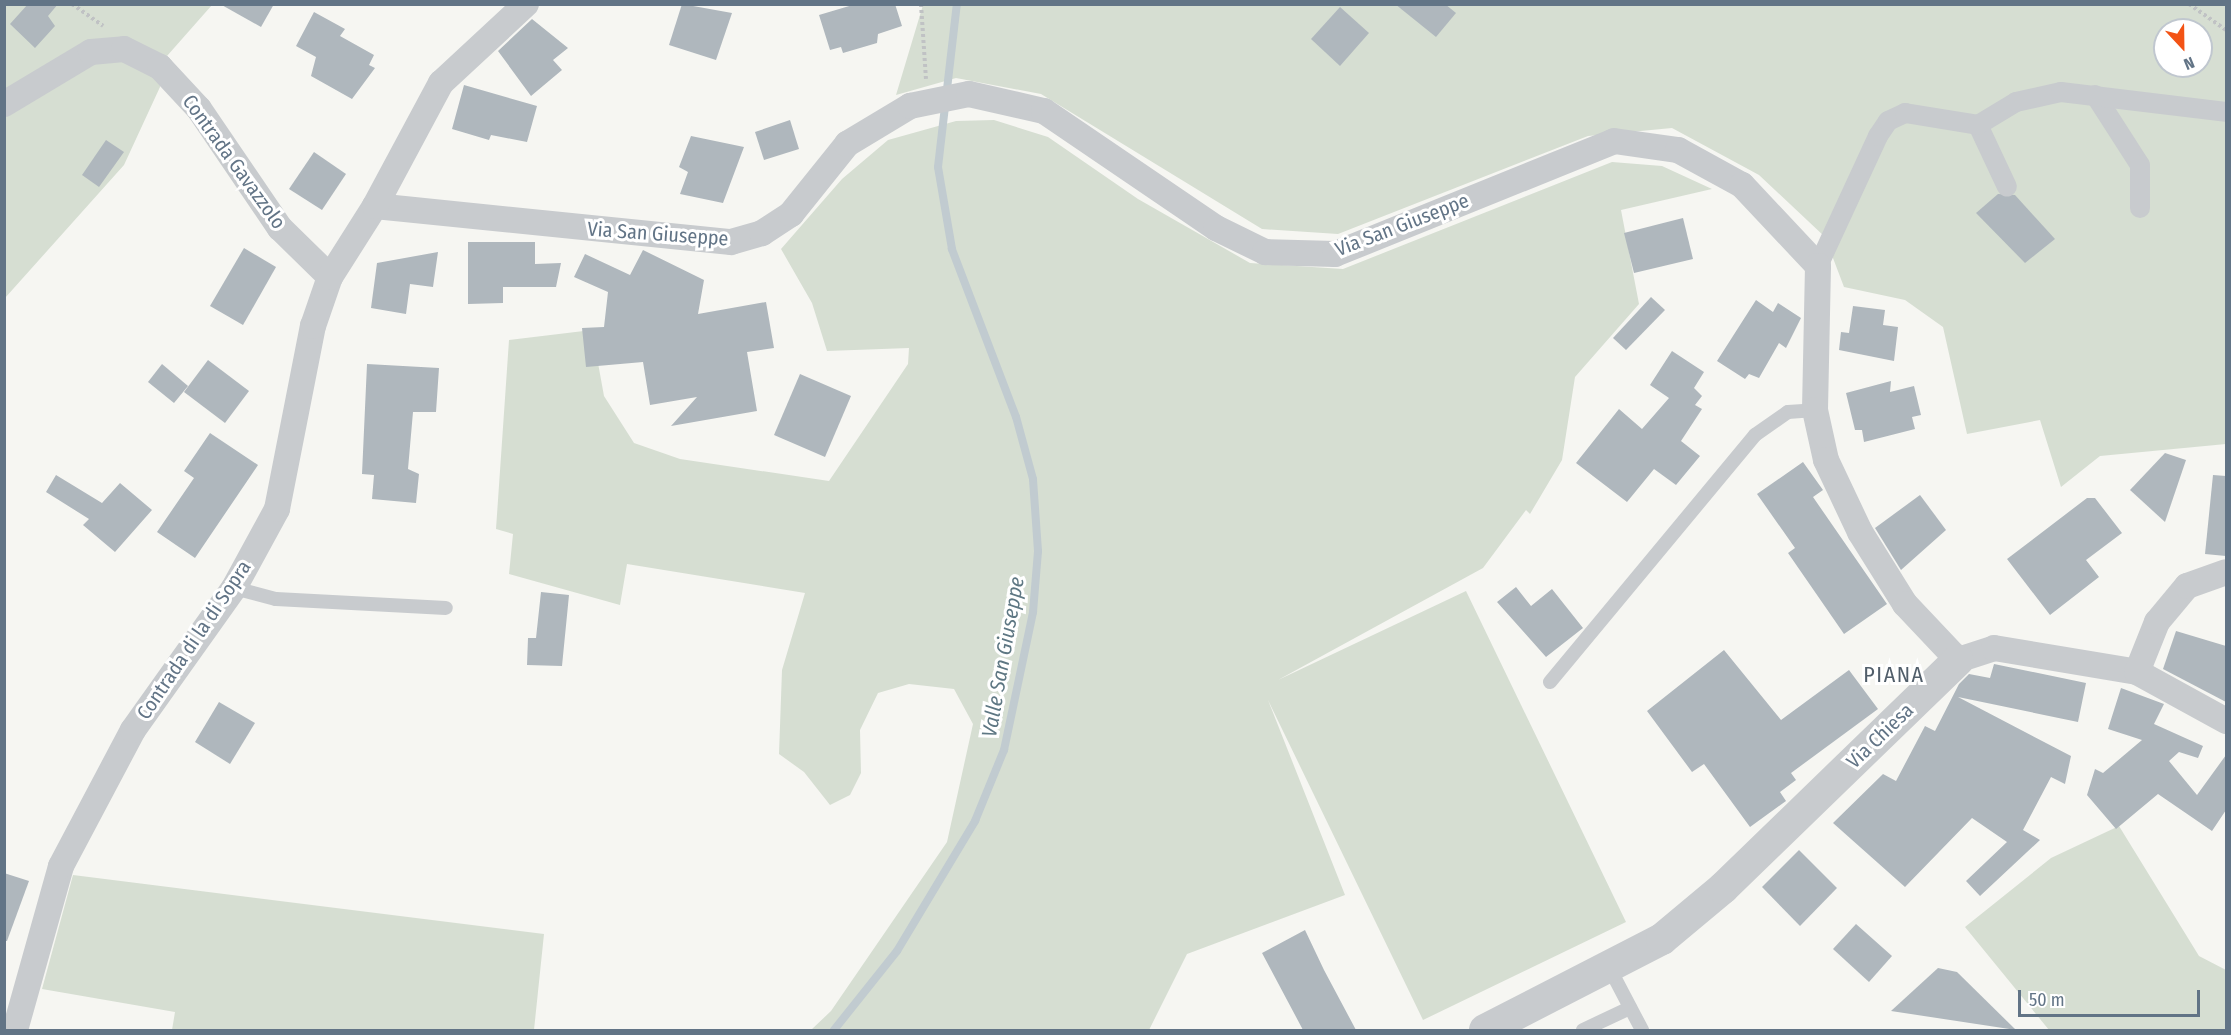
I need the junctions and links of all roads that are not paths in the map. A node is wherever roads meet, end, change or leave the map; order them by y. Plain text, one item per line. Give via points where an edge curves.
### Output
1 (526, 4) edge
2 (2095, 95) junction
3 (4, 104) edge
4 (2226, 112) edge
5 (1978, 125) junction
6 (2007, 187) dead end
7 (375, 206) junction
8 (2140, 208) dead end
9 (1818, 266) junction
10 (330, 277) junction
11 (1815, 410) junction
12 (2226, 572) edge
13 (234, 588) junction
14 (446, 608) dead end
15 (1958, 660) junction
16 (2137, 672) junction
17 (1550, 682) dead end
18 (2226, 721) edge
19 (1610, 969) junction
20 (1630, 1008) junction
21 (15, 1030) edge
22 (1485, 1030) edge
23 (1583, 1030) edge
24 (1642, 1030) edge

1 - 7 street, Contrada di la di Sopra via 441,83
2 - 4 street
2 - 5 street via 2044,94 2016,102
2 - 8 street via 2140,165
3 - 10 street, Contrada Gavazzolo via 91,52 124,49 160,67 199,109 280,228
5 - 6 street
5 - 9 street via 1905,113 1888,122
7 - 9 street, Via San Giuseppe via 731,242 762,233 791,214 847,144 910,106 969,94 1044,111 1216,228 1265,252 1335,254 1614,141 1678,150 1742,185
7 - 10 street, Contrada di la di Sopra
9 - 11 street
10 - 13 street, Contrada di la di Sopra via 313,327 277,509
11 - 15 street via 1826,460 1860,532 1905,604
11 - 17 lane via 1788,412 1755,435
12 - 16 street via 2187,586 2157,622
13 - 14 lane via 276,599
13 - 21 street, Contrada di la di Sopra via 133,730 62,866
15 - 16 street, Via Chiesa via 1994,648
15 - 19 street, Via Chiesa via 1723,888 1662,939
16 - 18 street, Via Chiesa
19 - 20 lane
19 - 22 street, Via Chiesa
20 - 23 lane
20 - 24 lane

